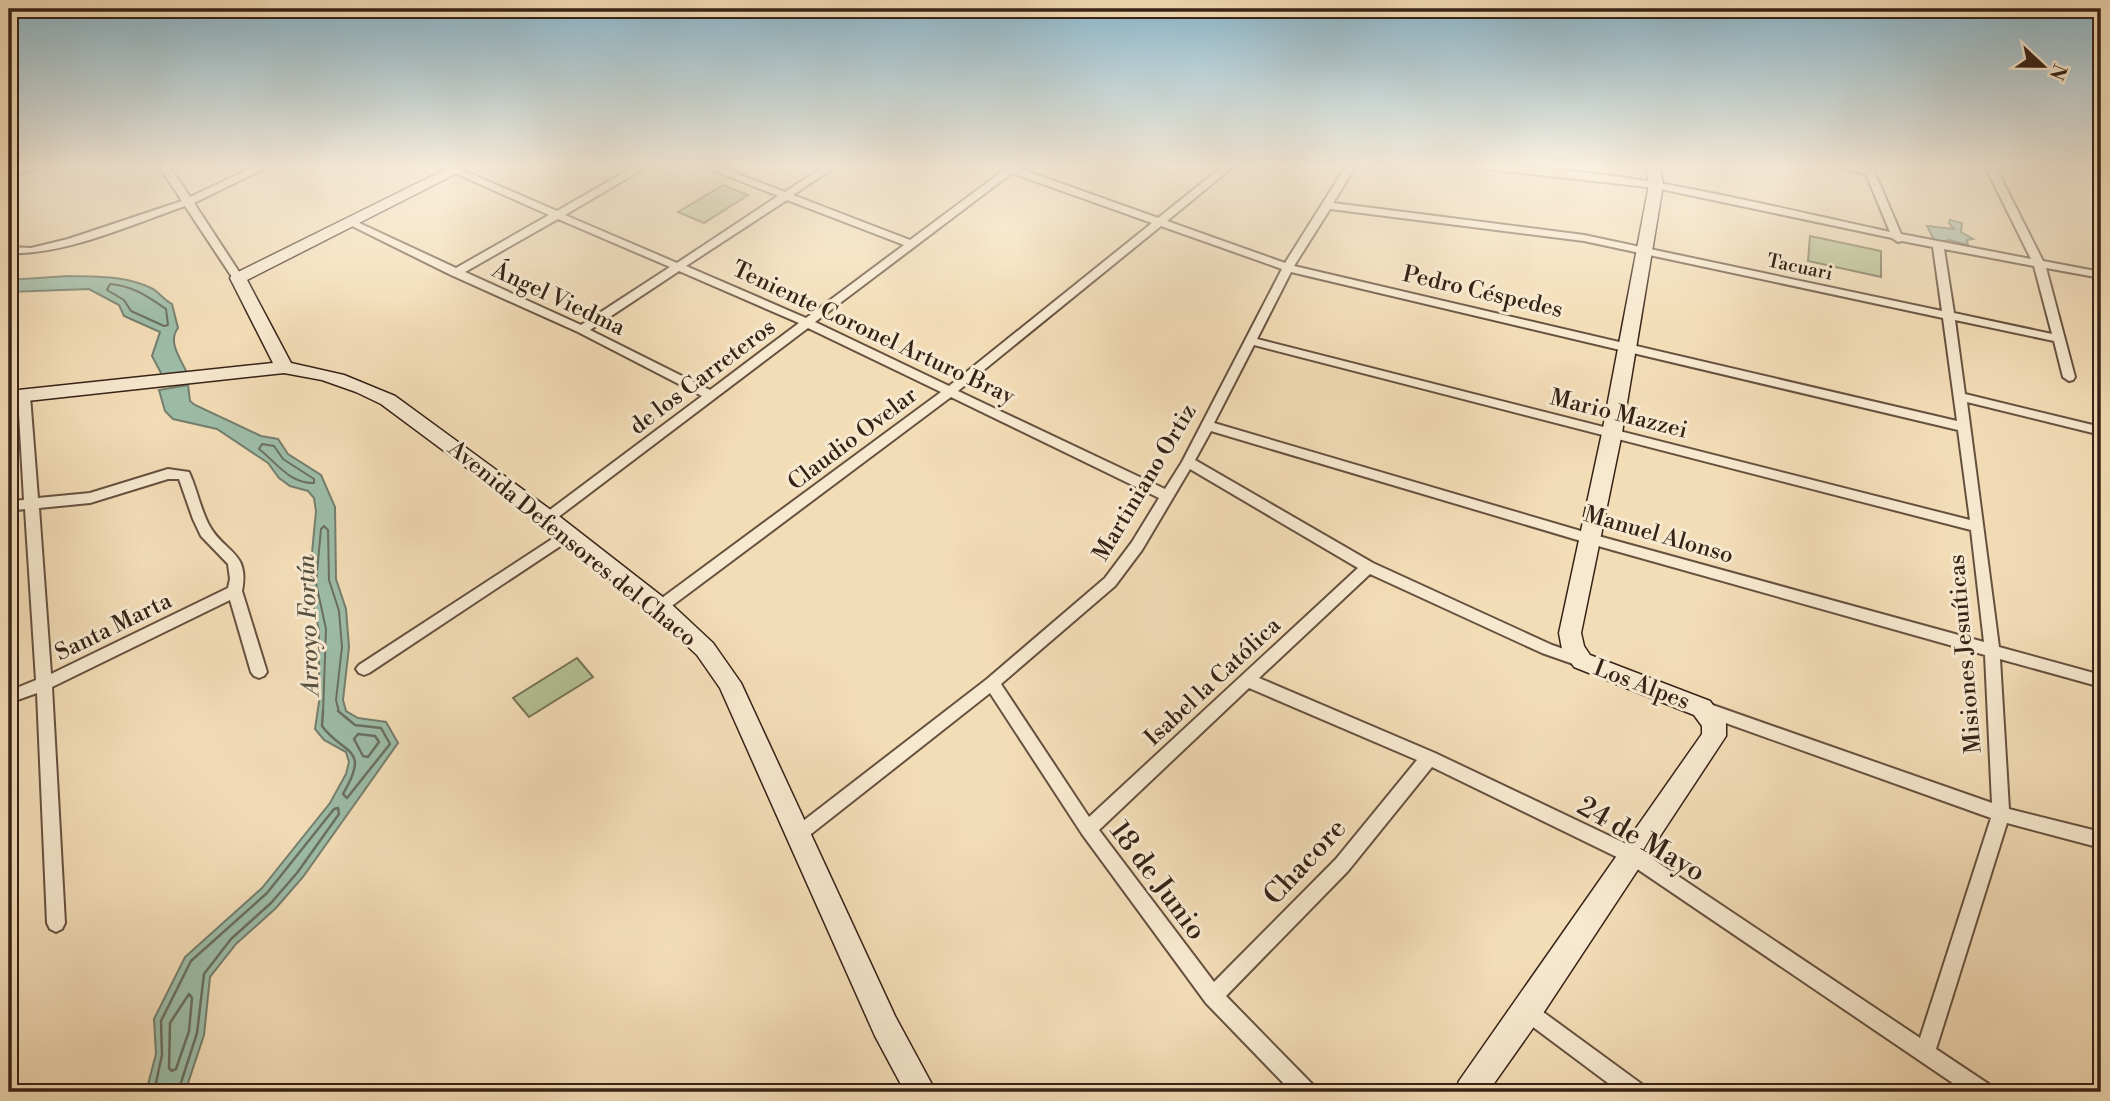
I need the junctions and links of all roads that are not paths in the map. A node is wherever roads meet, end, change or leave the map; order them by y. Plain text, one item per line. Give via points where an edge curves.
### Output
1 (141, 217) edge
2 (198, 217) edge
3 (362, 217) edge
4 (555, 217) edge
5 (560, 217) edge
6 (756, 217) edge
7 (841, 217) edge
8 (945, 217) edge
9 (1146, 217) edge
10 (1168, 217) edge
11 (1318, 217) edge
12 (1422, 217) edge
13 (1647, 217) edge
14 (1804, 217) edge
15 (1890, 217) edge
16 (2016, 217) edge
17 (351, 223) junction
18 (1161, 223) junction
19 (1898, 237) junction
20 (911, 244) junction
21 (1939, 246) junction
22 (1643, 249) junction
23 (10, 251) edge
24 (2039, 264) junction
25 (1288, 268) junction
26 (678, 269) junction
27 (454, 273) junction
28 (2101, 275) edge
29 (238, 278) junction
30 (1948, 316) junction
31 (808, 323) junction
32 (582, 330) junction
33 (2059, 339) junction
34 (1251, 341) junction
35 (1626, 346) junction
36 (284, 367) junction
37 (2069, 377) dead end
38 (950, 391) junction
39 (17, 396) edge
40 (711, 396) junction
41 (1959, 396) junction
42 (1206, 425) junction
43 (1964, 427) junction
44 (2101, 431) edge
45 (1612, 433) junction
46 (1188, 461) junction
47 (1167, 496) junction
48 (31, 504) junction
49 (9, 506) edge
50 (557, 526) junction
51 (1978, 527) junction
52 (1591, 540) junction
53 (1368, 567) junction
54 (235, 591) junction
55 (660, 607) junction
56 (1992, 650) junction
57 (1582, 661) junction
58 (364, 669) dead end
59 (259, 672) dead end
60 (1247, 680) junction
61 (2101, 681) edge
62 (992, 682) junction
63 (44, 684) junction
64 (9, 697) edge
65 (1702, 708) junction
66 (1429, 758) junction
67 (2001, 814) junction
68 (1088, 829) junction
69 (800, 833) junction
70 (2101, 840) edge
71 (1633, 856) junction
72 (56, 923) dead end
73 (1213, 996) junction
74 (1528, 1011) junction
75 (1925, 1052) junction
76 (921, 1092) edge
77 (1306, 1092) edge
78 (1470, 1092) edge
79 (1636, 1092) edge
80 (1983, 1092) edge

1 - 23 street via 45,249
2 - 29 street
3 - 17 street
4 - 27 street
5 - 26 street, Teniente Coronel Arturo Bray
6 - 26 street
7 - 20 street
8 - 20 street, de los Carreteros
9 - 18 street, Pedro Céspedes
10 - 18 street, Claudio Ovelar
11 - 25 street, Martiniano Ortiz
12 - 22 street, Tacuari
13 - 22 street, Los Alpes
14 - 19 street
15 - 19 street
16 - 24 street
17 - 27 street, Ángel Viedma
17 - 29 street
18 - 25 street, Pedro Céspedes
18 - 38 street, Claudio Ovelar
19 - 21 street
20 - 31 street, de los Carreteros
21 - 24 street
21 - 30 street, Misiones Jesuíticas
22 - 30 street, Tacuari
22 - 35 street, Los Alpes
24 - 28 street
24 - 33 street
25 - 34 street, Martiniano Ortiz
25 - 35 street, Pedro Céspedes
26 - 31 street, Teniente Coronel Arturo Bray
26 - 32 street
27 - 32 street, Ángel Viedma
29 - 36 street
30 - 33 street, Tacuari
30 - 41 street, Misiones Jesuíticas
31 - 38 street, Teniente Coronel Arturo Bray
31 - 40 street, de los Carreteros
32 - 40 street, Ángel Viedma
33 - 37 street
34 - 42 street, Martiniano Ortiz
34 - 45 street, Mario Mazzei
35 - 43 street, Pedro Céspedes
35 - 45 street, Los Alpes
36 - 39 street, Avenida Defensores del Chaco
36 - 50 street, Avenida Defensores del Chaco via 352,382 388,400
38 - 47 street, Teniente Coronel Arturo Bray
38 - 55 street, Claudio Ovelar
39 - 48 street
40 - 50 street, de los Carreteros
41 - 43 street, Misiones Jesuíticas
41 - 44 street
42 - 46 street, Martiniano Ortiz
42 - 52 street, Manuel Alonso
43 - 51 street, Misiones Jesuíticas
45 - 51 street, Mario Mazzei
45 - 52 street, Los Alpes
46 - 47 street, Martiniano Ortiz
46 - 53 street
47 - 62 street, Martiniano Ortiz via 1110,582
48 - 49 street
48 - 54 street via 97,496 184,475 207,535 233,558 238,580
48 - 63 street
50 - 55 street, Avenida Defensores del Chaco
50 - 58 street, de los Carreteros
51 - 56 street, Misiones Jesuíticas
52 - 56 street, Manuel Alonso
52 - 57 street, Los Alpes via 1570,634
53 - 57 street
53 - 60 street, Isabel la Católica
54 - 59 street
54 - 63 street, Santa Marta
55 - 69 street, Avenida Defensores del Chaco via 705,649 729,683
56 - 61 street, Manuel Alonso
56 - 67 street, Misiones Jesuíticas
57 - 65 street, Los Alpes
60 - 66 street, 24 de Mayo
60 - 68 street, Isabel la Católica
62 - 68 street, 18 de Junio
62 - 69 street, Martiniano Ortiz
63 - 64 street, Santa Marta
63 - 72 street
65 - 67 street
65 - 71 street, Los Alpes via 1714,723 1714,736
66 - 71 street, 24 de Mayo
66 - 73 street, Chacore via 1342,865
67 - 70 street
67 - 75 street, Misiones Jesuíticas
68 - 73 street, 18 de Junio
69 - 76 street, Avenida Defensores del Chaco via 885,1026
71 - 74 street, Los Alpes
71 - 75 street, 24 de Mayo
73 - 77 street, 18 de Junio
74 - 78 street, Los Alpes
74 - 79 street
75 - 80 street, 24 de Mayo

